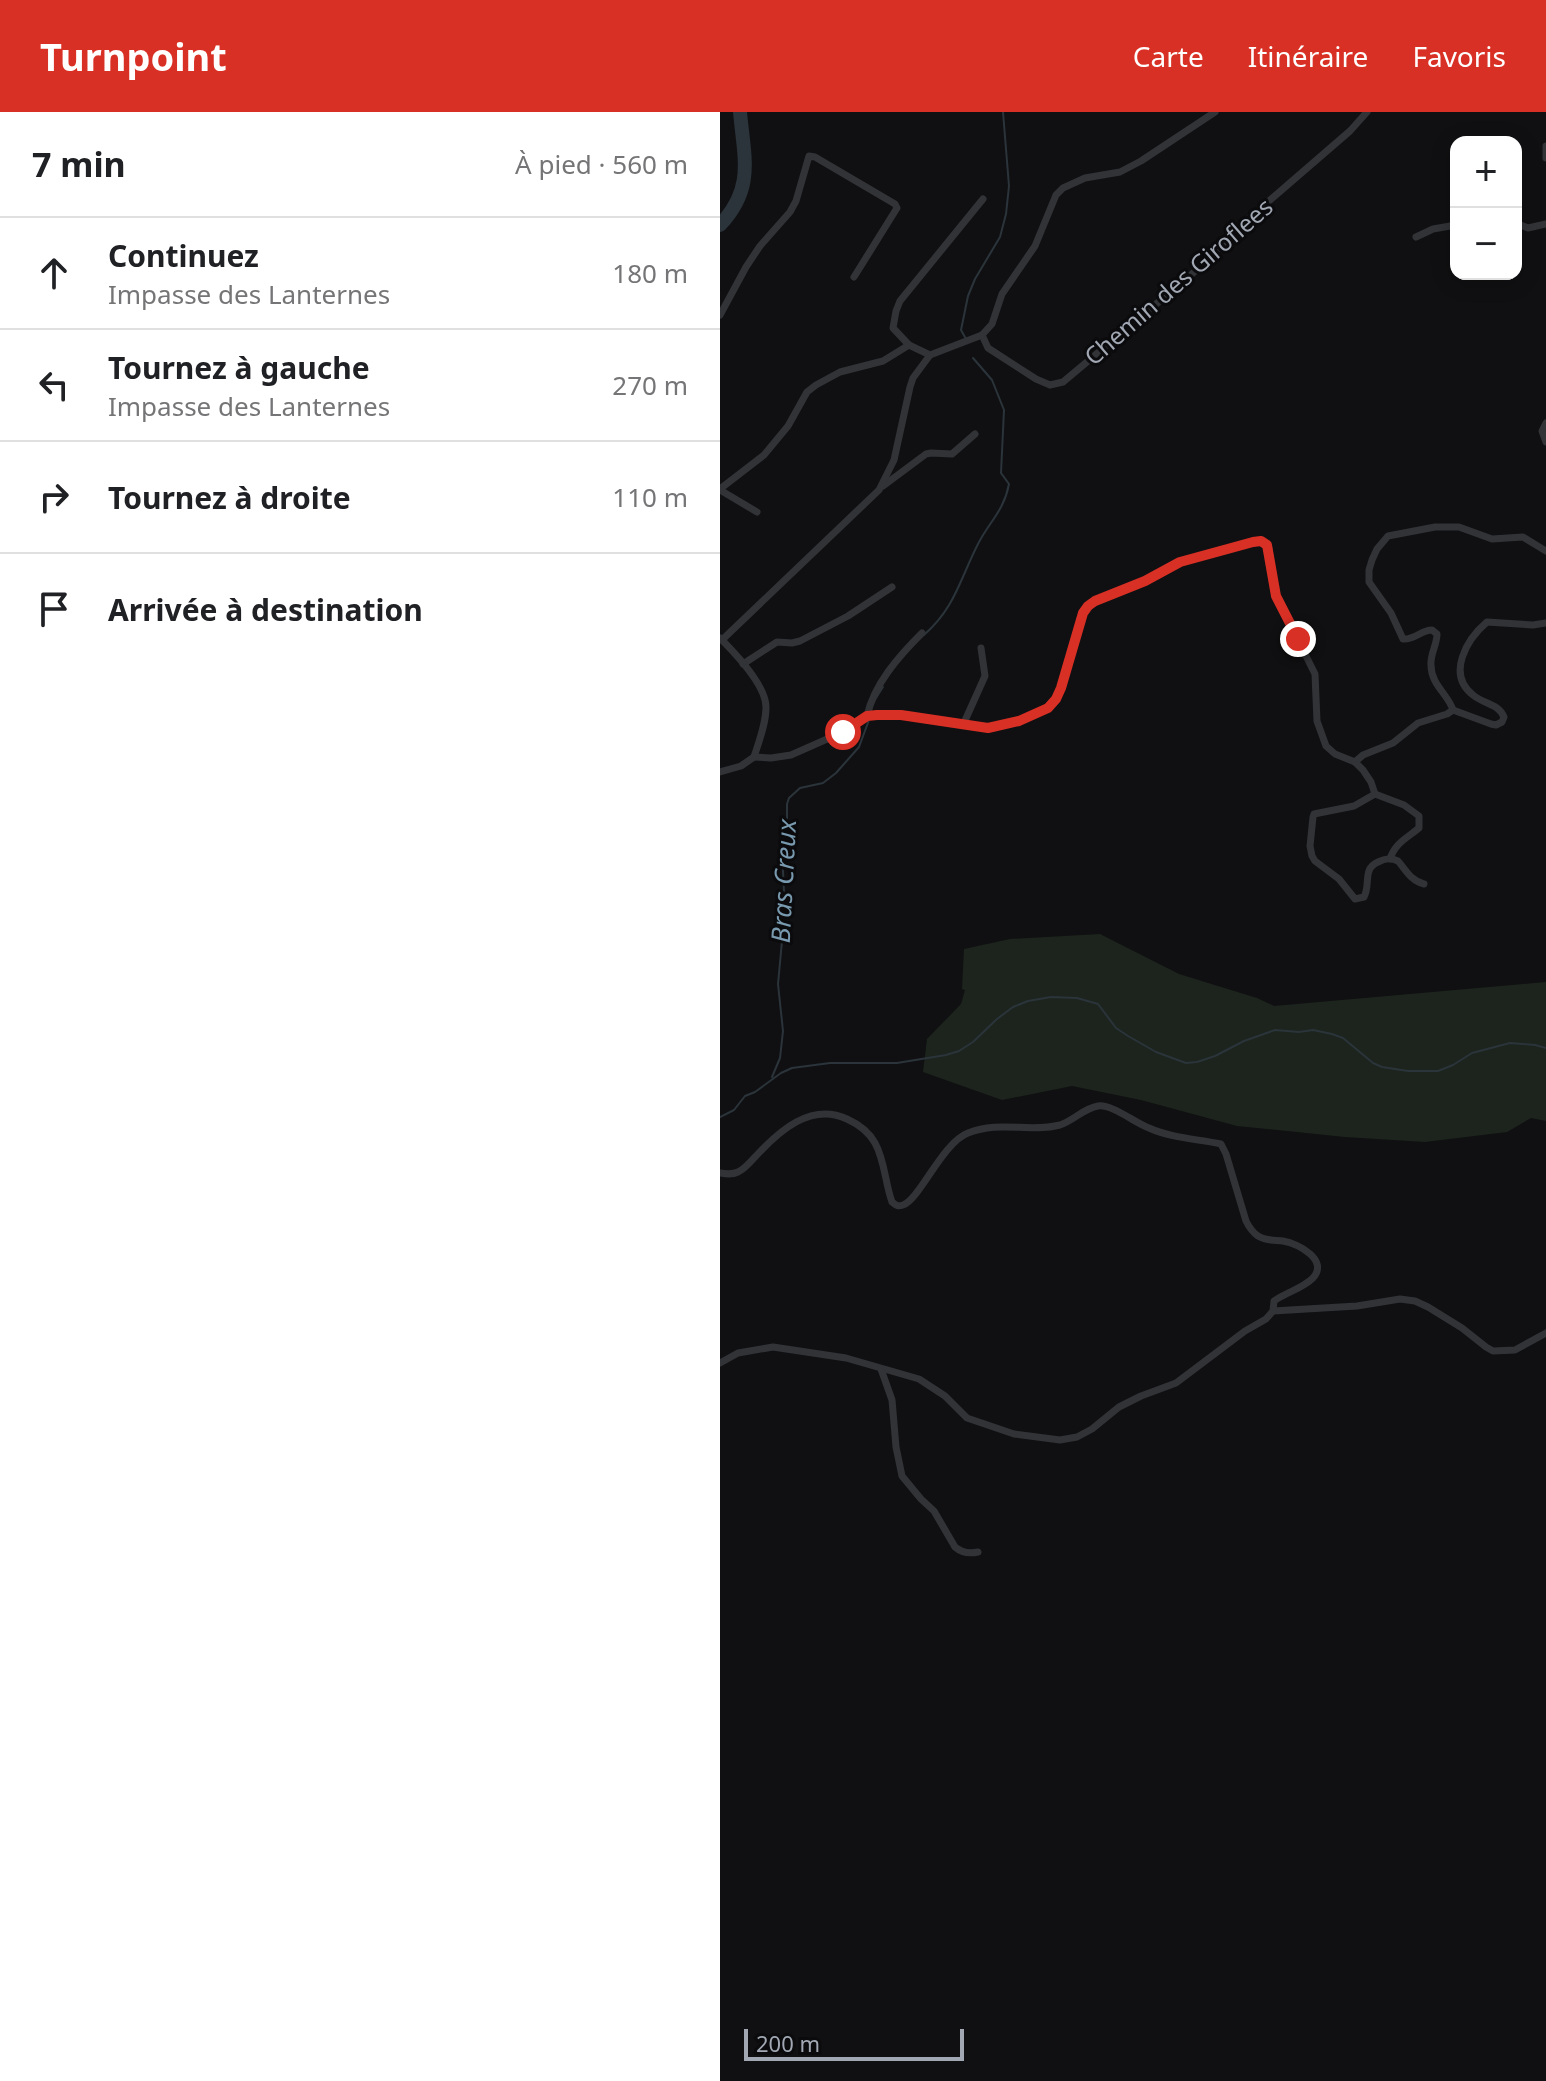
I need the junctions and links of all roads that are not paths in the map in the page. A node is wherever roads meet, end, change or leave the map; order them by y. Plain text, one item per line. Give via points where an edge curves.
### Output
1 (1215, 112) edge
2 (1367, 112) edge
3 (1546, 146) edge
4 (1546, 158) edge
5 (983, 199) dead end
6 (1546, 224) edge
7 (1450, 226) edge
8 (1522, 226) edge
9 (1416, 237) dead end
10 (854, 277) dead end
11 (720, 315) edge
12 (982, 335) junction
13 (909, 345) junction
14 (930, 355) junction
15 (1546, 423) edge
16 (975, 434) dead end
17 (1546, 442) edge
18 (720, 490) edge
19 (879, 490) junction
20 (757, 512) dead end
21 (1546, 551) edge
22 (892, 587) dead end
23 (1546, 623) edge
24 (922, 633) dead end
25 (723, 641) edge
26 (981, 648) dead end
27 (720, 654) edge
28 (743, 664) junction
29 (1453, 710) junction
30 (867, 716) junction
31 (963, 725) junction
32 (754, 757) junction
33 (1355, 762) junction
34 (720, 772) edge
35 (1375, 794) junction
36 (1390, 859) junction
37 (1424, 884) dead end
38 (720, 1173) edge
39 (1273, 1311) junction
40 (1546, 1333) edge
41 (720, 1363) edge
42 (881, 1369) junction
43 (978, 1552) dead end

1 - 12 street via 1120,172 1063,188
2 - 12 street, Chemin des Giroflees via 1192,274 1063,382 1050,385 1036,379 988,348
3 - 4 street
5 - 13 street via 897,306 893,328
6 - 8 street
7 - 9 street
10 - 11 street via 897,208 809,156 790,212 760,246
12 - 14 street
13 - 14 street
13 - 18 street via 883,361 840,372 816,385 764,455
14 - 19 street via 913,378 894,460
15 - 17 street
16 - 19 street via 952,454 926,454
18 - 20 street
19 - 25 street
21 - 29 street via 1523,537 1492,539 1448,527 1395,533 1377,549 1369,582 1403,639 1428,630 1437,634 1432,674
22 - 28 street via 812,635 796,643 777,642
23 - 29 street via 1487,622 1460,659 1466,687 1502,711 1502,722 1491,724
24 - 30 street via 891,666 870,700
25 - 27 street
25 - 28 street
26 - 31 street via 985,676
28 - 32 street via 766,704
29 - 33 street via 1418,723
30 - 31 street via 901,715
30 - 32 street via 791,755
31 - 33 street via 988,728 1048,708 1061,688 1083,613 1095,601 1180,562 1261,541 1267,545 1276,596 1315,674 1317,721 1326,746
32 - 34 street
33 - 35 street
35 - 36 street via 1419,816 1419,828 1399,842
35 - 36 street via 1354,806 1314,814 1312,856 1355,899 1367,891 1371,866
36 - 37 street
38 - 39 street via 746,1167 786,1127 806,1117 832,1114 869,1135 892,1202 901,1205 964,1134 1004,1125 1062,1124 1098,1106 1108,1107 1151,1129 1221,1144 1251,1230 1313,1256 1318,1263 1315,1276 1274,1301
39 - 40 street via 1415,1301 1493,1351 1515,1350
39 - 42 street via 1176,1383 1119,1407 1077,1437 1060,1440 1014,1434 967,1418 919,1379
41 - 42 street via 738,1353 773,1347
42 - 43 street via 892,1400 902,1476 934,1511 955,1547

